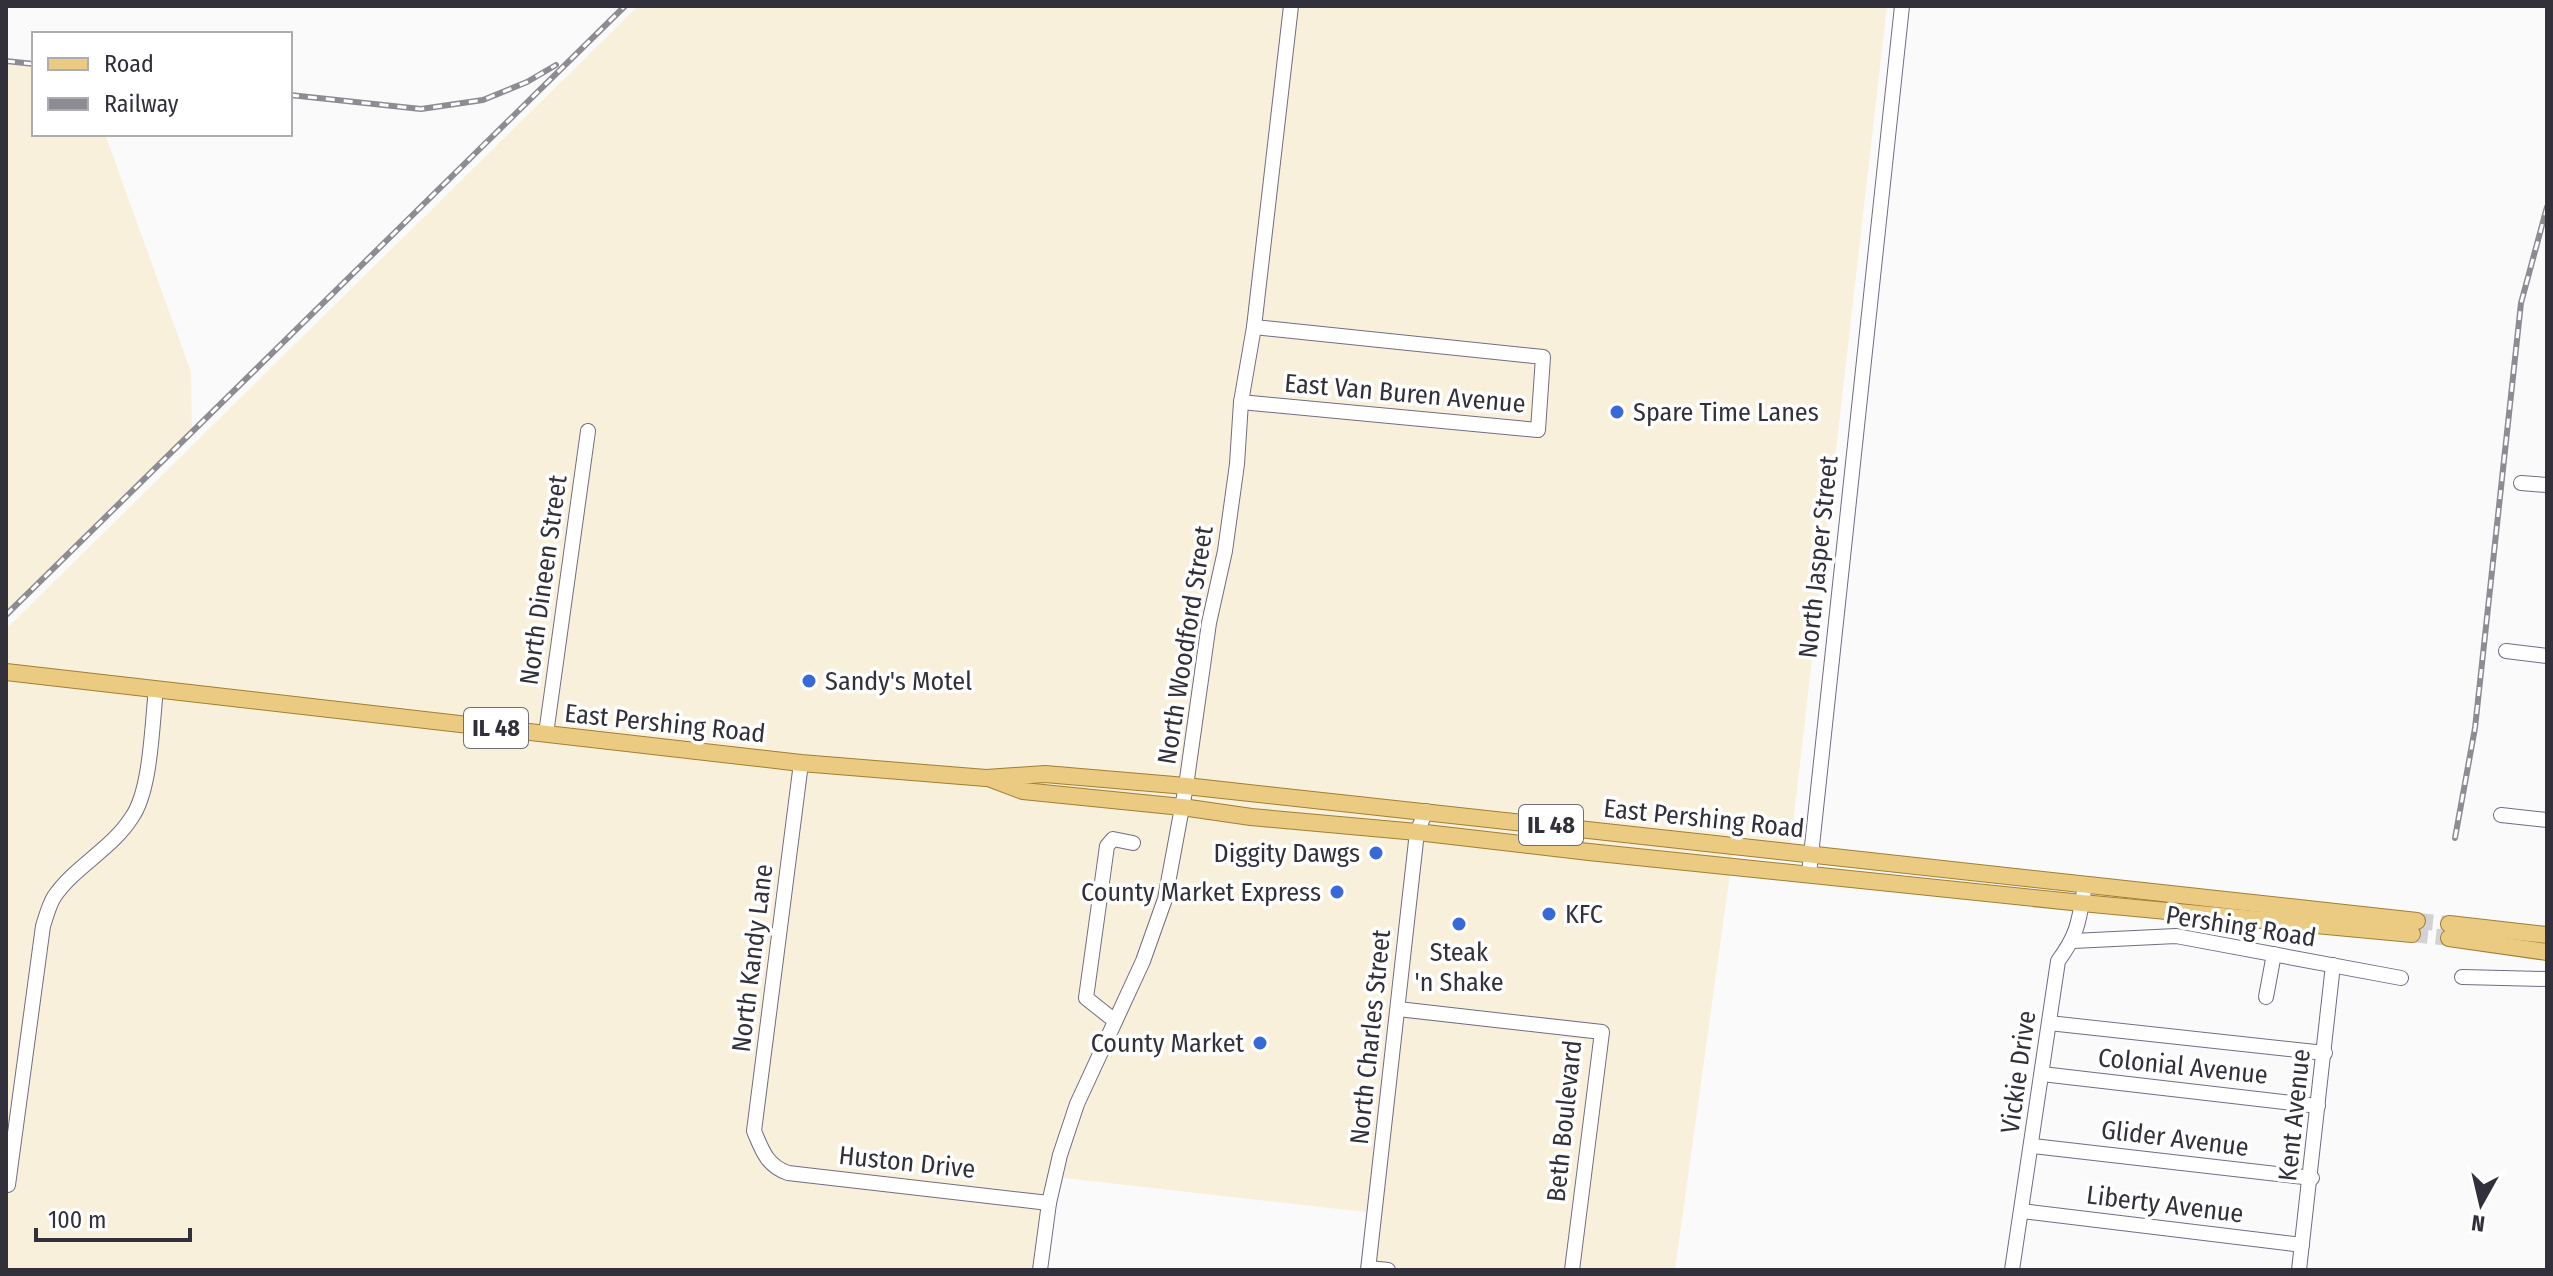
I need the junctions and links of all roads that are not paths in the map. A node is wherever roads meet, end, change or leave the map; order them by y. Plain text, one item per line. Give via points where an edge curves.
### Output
1 (1291, 6) edge
2 (1902, 6) edge
3 (1254, 327) junction
4 (1241, 402) junction
5 (588, 431) dead end
6 (2521, 483) dead end
7 (2547, 485) edge
8 (2506, 651) dead end
9 (2547, 656) edge
10 (6, 672) edge
11 (156, 689) junction
12 (546, 734) junction
13 (801, 763) junction
14 (986, 778) junction
15 (1186, 786) junction
16 (1182, 807) junction
17 (1426, 811) junction
18 (2501, 815) dead end
19 (2547, 820) edge
20 (1417, 832) junction
21 (1133, 843) dead end
22 (1810, 854) junction
23 (1809, 874) junction
24 (2085, 885) junction
25 (2082, 903) junction
26 (2547, 935) edge
27 (2073, 941) junction
28 (2547, 952) edge
29 (2274, 954) junction
30 (2333, 965) junction
31 (2462, 977) dead end
32 (2401, 978) dead end
33 (2547, 979) edge
34 (2266, 997) dead end
35 (1398, 1009) junction
36 (1115, 1021) junction
37 (2049, 1023) junction
38 (2325, 1053) junction
39 (2042, 1074) junction
40 (2318, 1106) junction
41 (2033, 1146) junction
42 (765, 1158) joint
43 (2312, 1178) junction
44 (8, 1185) dead end
45 (1049, 1203) junction
46 (2022, 1211) junction
47 (2302, 1245) junction
48 (1369, 1269) edge
49 (1040, 1270) edge
50 (1388, 1270) edge
51 (1572, 1270) edge
52 (2012, 1270) edge
53 (2299, 1270) edge

1 - 3 street, North Woodford Street
2 - 22 street, North Jasper Street
3 - 4 street, North Woodford Street
3 - 4 street, East Van Buren Avenue via 1543,357 1538,430
4 - 15 street, North Woodford Street via 1225,551
5 - 12 street, North Dineen Street
6 - 7 street
8 - 9 street
10 - 11 main road, East Pershing Road / IL 48
11 - 12 main road, East Pershing Road / IL 48
11 - 44 street via 144,790 135,814 67,881 43,926
12 - 13 main road, East Pershing Road / IL 48
13 - 14 main road, East Pershing Road / IL 48
13 - 42 street, North Kandy Lane via 754,1131
14 - 15 main road, East Pershing Road / IL 48 via 1045,774
14 - 16 main road, East Pershing Road / IL 48 via 1023,791
15 - 16 street, North Woodford Street
15 - 17 main road, East Pershing Road / IL 48
16 - 20 main road, East Pershing Road / IL 48
16 - 36 street, North Woodford Street via 1165,899
17 - 20 street, North Charles Street
17 - 22 main road, East Pershing Road / IL 48
18 - 19 street
20 - 23 main road, East Pershing Road / IL 48
20 - 35 street, North Charles Street
21 - 36 street via 1113,839 1107,846 1086,998
22 - 23 street, North Jasper Street
22 - 24 main road, East Pershing Road / IL 48
23 - 25 main road, East Pershing Road / IL 48
24 - 25 street, Vickie Drive
24 - 25 main road, East Pershing Road / IL 48 via 2414,928
25 - 27 street, Vickie Drive
26 - 28 main road via 2449,931
27 - 29 street, Pershing Road via 2176,936
27 - 37 street, Vickie Drive via 2058,961
29 - 30 street, Pershing Road
29 - 34 street
30 - 32 street, Pershing Road
30 - 38 street, Kent Avenue
31 - 33 street
35 - 48 street, North Charles Street
35 - 51 street, Beth Boulevard via 1602,1032
36 - 45 street, North Woodford Street via 1077,1104
37 - 38 street
37 - 39 street, Vickie Drive
38 - 40 street, Kent Avenue
39 - 40 street, Colonial Avenue
39 - 41 street, Vickie Drive
40 - 43 street, Kent Avenue
41 - 43 street, Glider Avenue
41 - 46 street, Vickie Drive
42 - 45 street, Huston Drive via 788,1173
43 - 47 street, Kent Avenue
45 - 49 street, North Woodford Street
46 - 47 street, Liberty Avenue
46 - 52 street, Vickie Drive
47 - 53 street, Kent Avenue
48 - 50 street

